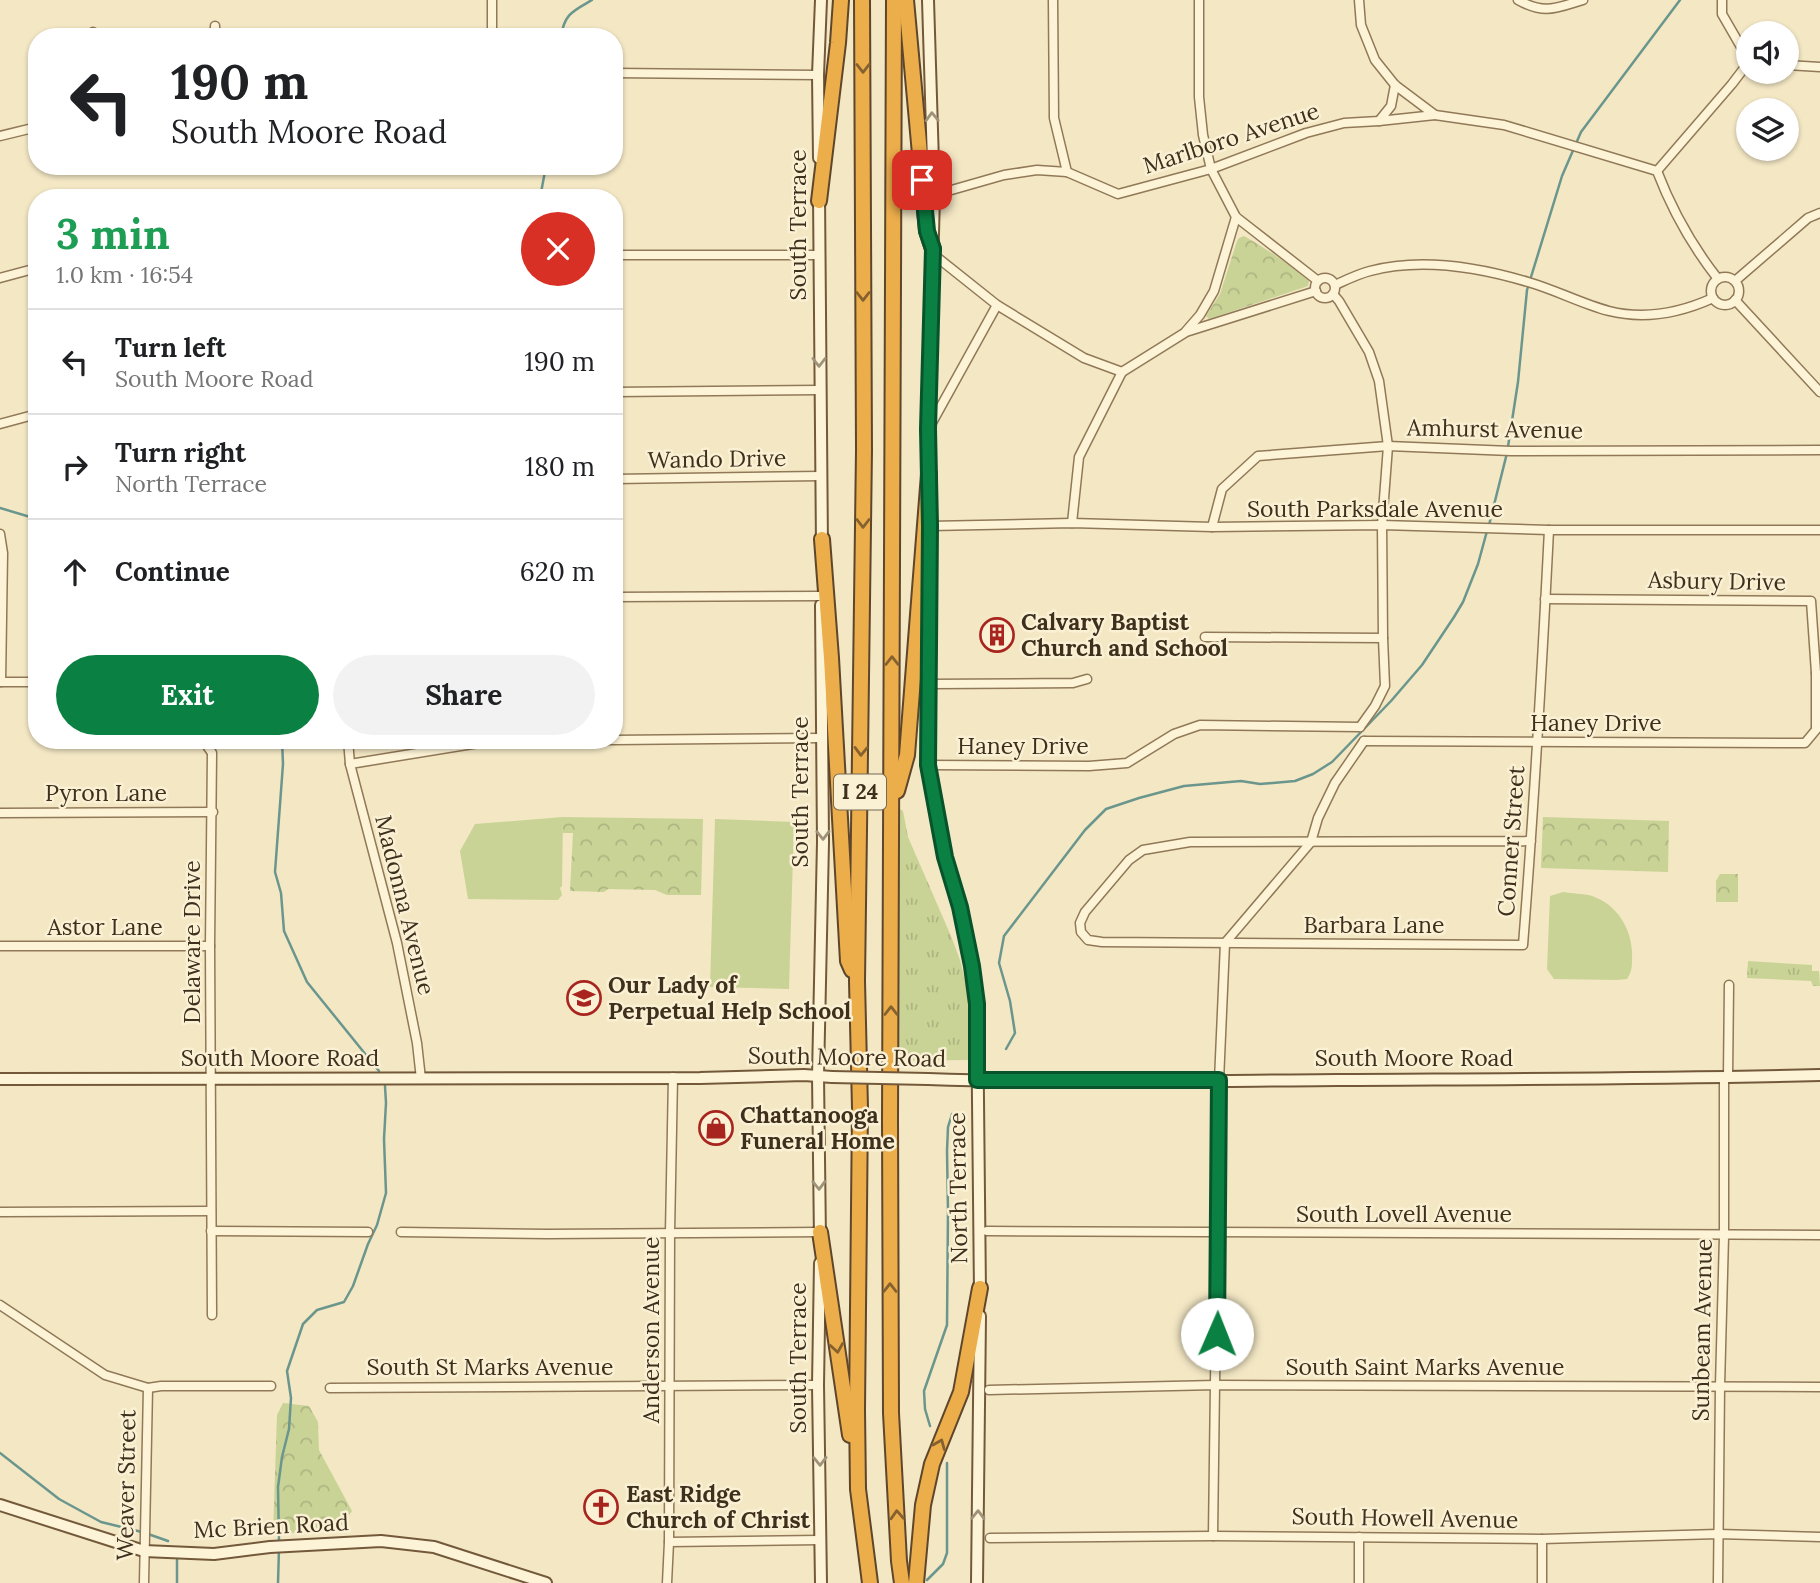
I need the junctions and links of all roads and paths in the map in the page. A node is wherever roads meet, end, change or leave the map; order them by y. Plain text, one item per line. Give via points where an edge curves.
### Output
1 (492, 0) edge
2 (821, 0) edge
3 (841, 0) edge
4 (862, 0) edge
5 (894, 0) edge
6 (906, 0) edge
7 (928, 0) edge
8 (1053, 0) edge
9 (1199, 0) edge
10 (1359, 0) edge
11 (1518, 0) edge
12 (1583, 0) edge
13 (1722, 0) edge
14 (1574, 2) edge
15 (492, 28) edge
16 (1736, 39) edge
17 (1799, 66) edge
18 (1820, 68) edge
19 (623, 73) edge
20 (818, 75) junction
21 (1736, 78) edge
22 (1395, 85) junction
23 (1434, 115) junction
24 (1379, 121) junction
25 (28, 129) edge
26 (0, 136) edge
27 (1211, 169) junction
28 (1657, 171) junction
29 (1067, 172) junction
30 (934, 195) junction
31 (819, 201) junction
32 (1820, 213) edge
33 (1236, 217) junction
34 (933, 251) junction
35 (820, 254) junction
36 (623, 255) edge
37 (28, 270) edge
38 (0, 278) edge
39 (1718, 279) junction
40 (1318, 281) junction
41 (1735, 281) junction
42 (1335, 285) junction
43 (1316, 291) junction
44 (1333, 294) junction
45 (1713, 298) junction
46 (1735, 300) junction
47 (996, 305) junction
48 (1186, 332) junction
49 (1122, 372) junction
50 (820, 390) junction
51 (1820, 392) edge
52 (623, 393) edge
53 (28, 416) edge
54 (0, 424) edge
55 (928, 429) junction
56 (1388, 446) junction
57 (1820, 450) edge
58 (929, 474) junction
59 (821, 476) junction
60 (623, 479) edge
61 (1072, 523) junction
62 (1382, 525) junction
63 (930, 526) junction
64 (1212, 527) junction
65 (1549, 530) junction
66 (1820, 530) edge
67 (0, 534) edge
68 (822, 539) junction
69 (1, 552) edge
70 (821, 596) junction
71 (623, 597) edge
72 (1545, 599) junction
73 (1205, 637) dead end
74 (1383, 638) junction
75 (1818, 675) edge
76 (1087, 679) dead end
77 (0, 682) edge
78 (28, 682) edge
79 (929, 684) junction
80 (1360, 727) junction
81 (1818, 727) edge
82 (821, 738) junction
83 (623, 740) edge
84 (1364, 741) junction
85 (1538, 742) junction
86 (210, 749) edge
87 (349, 749) edge
88 (442, 749) edge
89 (350, 764) junction
90 (928, 765) junction
91 (892, 809) junction
92 (213, 811) junction
93 (0, 813) edge
94 (1531, 841) junction
95 (1311, 842) junction
96 (1226, 943) junction
97 (1523, 945) joint
98 (0, 946) edge
99 (210, 946) junction
100 (857, 981) junction
101 (1729, 985) dead end
102 (1820, 1074) edge
103 (818, 1076) junction
104 (673, 1077) junction
105 (1726, 1077) junction
106 (0, 1079) edge
107 (211, 1079) junction
108 (421, 1079) junction
109 (977, 1080) junction
110 (1219, 1080) junction
111 (211, 1211) junction
112 (0, 1212) edge
113 (211, 1231) junction
114 (987, 1231) dead end
115 (368, 1232) dead end
116 (401, 1232) dead end
117 (670, 1232) junction
118 (1218, 1232) junction
119 (820, 1233) junction
120 (1724, 1236) junction
121 (1820, 1236) edge
122 (980, 1288) junction
123 (0, 1306) edge
124 (212, 1315) dead end
125 (671, 1385) junction
126 (818, 1385) junction
127 (1216, 1385) junction
128 (271, 1386) dead end
129 (1720, 1386) junction
130 (1820, 1387) edge
131 (148, 1388) junction
132 (330, 1388) dead end
133 (989, 1390) dead end
134 (858, 1489) junction
135 (0, 1505) edge
136 (1718, 1534) junction
137 (1213, 1536) junction
138 (1359, 1537) junction
139 (1820, 1537) edge
140 (990, 1538) dead end
141 (1542, 1539) junction
142 (820, 1540) junction
143 (669, 1542) junction
144 (144, 1551) junction
145 (144, 1583) edge
146 (546, 1583) edge
147 (667, 1583) edge
148 (821, 1583) edge
149 (870, 1583) edge
150 (902, 1583) edge
151 (916, 1583) edge
152 (977, 1583) edge
153 (1359, 1583) edge
154 (1542, 1583) edge
155 (1718, 1583) edge

1 - 15 street
2 - 20 street, South Terrace
3 - 31 highway
4 -> 100 highway, I 24 via 864,464
91 -> 5 highway, I 24
6 - 34 highway via 927,231
30 -> 7 street, North Terrace
8 - 29 street via 1054,118
9 - 27 street via 1199,97
10 - 22 street, Marlboro Avenue via 1361,24 1375,60
11 - 14 street via 1532,8 1550,9
12 - 14 street
13 - 16 street via 1722,14
17 - 18 street
19 - 20 street
20 - 31 street, South Terrace
21 - 28 street
22 - 23 street, Marlboro Avenue
22 - 24 street via 1391,106
23 - 24 street, Marlboro Avenue
23 - 28 street, Marlboro Avenue via 1504,125
24 - 27 street, Marlboro Avenue via 1344,123 1306,133
25 - 26 street
27 - 29 street, Marlboro Avenue via 1118,194
27 - 33 street
28 - 39 street via 1686,232
29 - 30 street, Marlboro Avenue via 1004,175
30 - 34 street, North Terrace
31 - 35 street, South Terrace
32 - 41 street via 1808,218
33 - 40 street
33 - 48 street via 1214,291
34 - 47 street
34 - 55 street, North Terrace
35 - 36 street
35 -> 50 street, South Terrace
37 - 38 street
39 - 41 street
39 - 45 street via 1712,285
40 - 42 street via 1327,278
40 - 43 street
41 - 46 street via 1739,292
42 - 44 street
42 - 45 street via 1370,271 1434,264 1530,283 1630,315 1657,315
43 - 44 street via 1323,298
43 - 48 street
44 - 56 street via 1369,352 1379,381
45 - 46 street via 1724,305
46 - 51 street
47 - 49 street via 1084,358
47 - 55 street
48 - 49 street
49 - 61 street via 1079,457
50 - 52 street
50 - 59 street, South Terrace
53 - 54 street
55 - 58 street, North Terrace
56 - 57 street, Amhurst Avenue via 1506,451
56 - 62 street
56 - 64 street, Amhurst Avenue via 1258,456 1222,489
58 - 63 street, North Terrace
58 - 91 highway via 908,755
59 - 60 street, Wando Drive
59 - 68 street, South Terrace
61 - 63 street, South Parksdale Avenue
61 - 64 street, South Parksdale Avenue
62 - 64 street, South Parksdale Avenue
62 - 65 street, South Parksdale Avenue
62 - 74 street
63 - 79 street, North Terrace
65 - 66 street, South Parksdale Avenue
65 - 72 street, Conner Street
67 - 69 street
68 - 70 street, South Terrace
68 - 100 highway via 848,961
69 - 77 street
70 - 71 street
70 - 82 street, South Terrace
72 - 75 street, Asbury Drive via 1811,601
72 - 85 street, Conner Street
73 - 74 street
74 - 80 street via 1385,687
75 - 81 street
76 - 79 street via 1073,683
77 - 78 street
79 - 90 street, North Terrace
80 - 84 street
80 - 90 street, Haney Drive via 1200,725 1174,734 1127,763
81 - 85 street, Haney Drive via 1805,743
82 - 83 street
82 -> 103 street, South Terrace
84 - 85 street, Haney Drive
84 - 95 street via 1335,783
85 - 94 street, Conner Street
86 - 92 street, Delaware Drive
87 - 89 street, Madonna Avenue
88 - 89 street
89 - 108 street, Madonna Avenue via 397,943
90 - 109 street, North Terrace via 972,966
150 -> 91 highway, I 24 via 891,1413
92 - 93 street, Pyron Lane
92 - 99 street, Delaware Drive
94 - 95 street
94 - 97 street, Conner Street
95 - 96 street
95 - 96 street, Barbara Lane via 1190,842 1143,850 1114,877 1080,923 1088,940 1102,942
96 - 97 street, Barbara Lane
96 - 110 street
98 - 99 street, Astor Lane
99 - 107 street, Delaware Drive
100 - 134 highway, I 24
101 - 105 street, Sunbeam Avenue
102 - 105 street, South Moore Road
103 - 104 street, South Moore Road
103 - 109 street, South Moore Road, bridge
103 -> 119 street, South Terrace
104 - 108 street, South Moore Road
104 - 117 street, Anderson Avenue
105 - 110 street, South Moore Road
105 - 120 street, Sunbeam Avenue
106 - 107 street, South Moore Road
107 - 108 street, South Moore Road
107 - 111 street, Delaware Drive
109 - 110 street, South Moore Road
109 - 122 street, North Terrace
110 - 118 street
111 - 112 street
111 - 113 street, Delaware Drive
113 - 115 street
113 - 124 street, Delaware Drive
114 - 118 street, South Lovell Avenue
116 - 117 street
117 - 119 street
117 - 125 street, Anderson Avenue
118 - 120 street, South Lovell Avenue
118 - 127 street
119 - 126 street, South Terrace
119 -> 134 highway
120 - 121 street, South Lovell Avenue
120 - 129 street, Sunbeam Avenue
151 -> 122 highway via 923,1505 932,1464 961,1392
152 -> 122 street, North Terrace
123 - 131 street via 105,1375
125 - 126 street, South St Marks Avenue
125 - 132 street, South St Marks Avenue
125 - 143 street, Anderson Avenue
126 -> 142 street, South Terrace
127 - 129 street, South Saint Marks Avenue
127 - 133 street, South Saint Marks Avenue
127 - 137 street
128 - 131 street
129 - 130 street, South Saint Marks Avenue
129 - 136 street, Sunbeam Avenue
131 - 144 street, Weaver Street
134 - 149 highway, I 24
135 - 144 street, Mc Brien Road
136 - 139 street, South Howell Avenue
136 - 141 street, South Howell Avenue
136 - 155 street, Sunbeam Avenue
137 - 138 street, South Howell Avenue
137 - 140 street, South Howell Avenue
138 - 141 street, South Howell Avenue
138 - 153 street
141 - 154 street
142 - 143 street
142 - 148 street, South Terrace
143 - 147 street, Anderson Avenue
144 - 145 street, Weaver Street
144 - 146 street, Mc Brien Road via 214,1554 381,1541 434,1547

